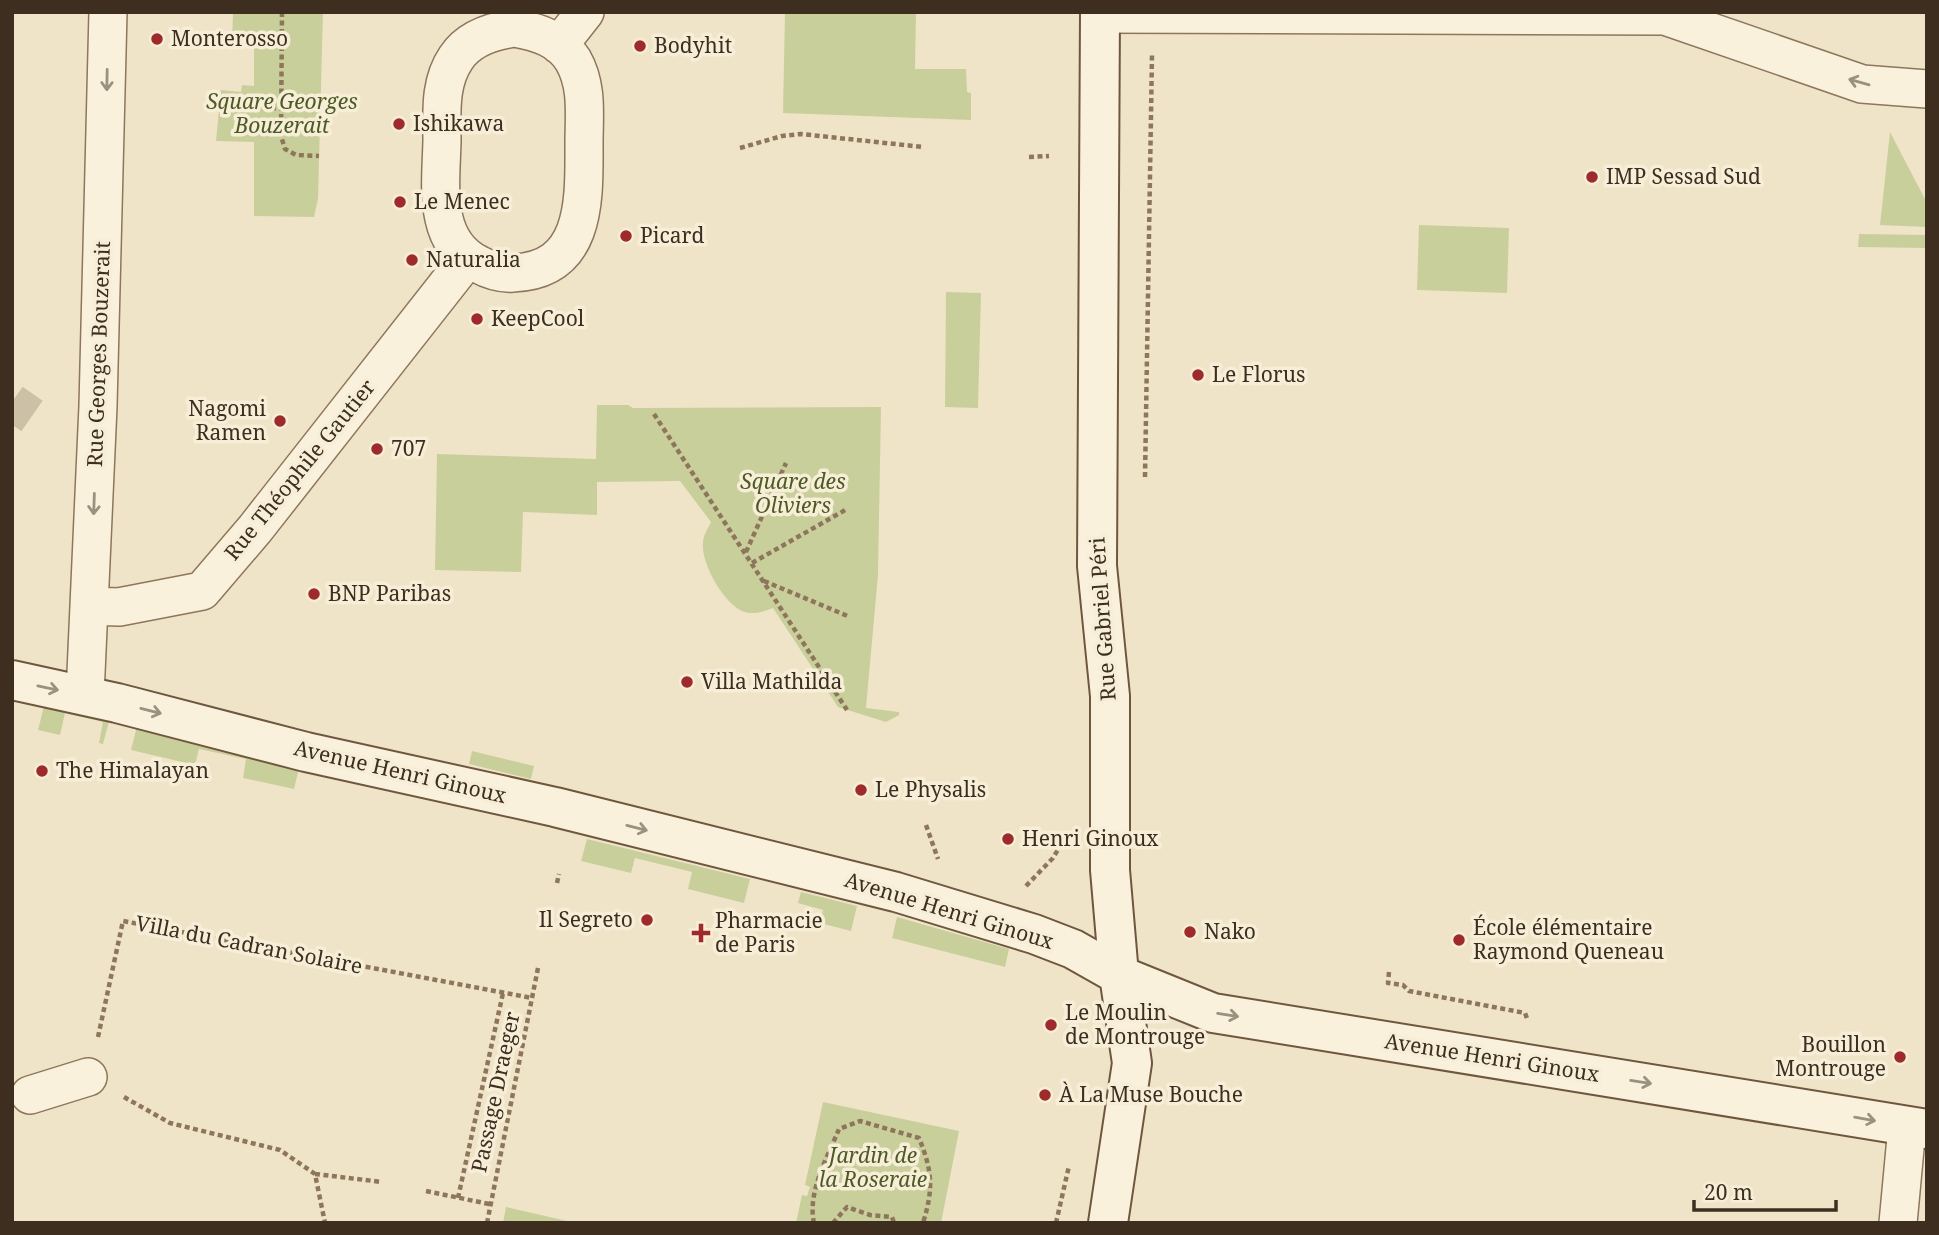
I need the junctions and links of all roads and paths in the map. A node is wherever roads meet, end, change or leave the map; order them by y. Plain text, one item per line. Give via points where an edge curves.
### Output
1 (108, 12) edge
2 (282, 12) edge
3 (585, 12) edge
4 (1100, 13) edge
5 (559, 45) junction
6 (1927, 89) edge
7 (280, 108) junction
8 (220, 109) dead end
9 (923, 147) dead end
10 (740, 148) dead end
11 (320, 156) dead end
12 (1049, 156) dead end
13 (1029, 157) dead end
14 (468, 258) junction
15 (654, 414) dead end
16 (786, 463) dead end
17 (847, 509) dead end
18 (746, 552) junction
19 (752, 563) junction
20 (764, 581) junction
21 (90, 606) junction
22 (850, 617) dead end
23 (12, 680) edge
24 (85, 695) junction
25 (847, 710) dead end
26 (926, 825) dead end
27 (940, 863) dead end
28 (559, 874) dead end
29 (557, 883) dead end
30 (538, 968) dead end
31 (1389, 972) dead end
32 (1118, 975) junction
33 (1388, 983) junction
34 (1387, 990) dead end
35 (503, 993) junction
36 (532, 998) junction
37 (1529, 1022) dead end
38 (89, 1077) junction
39 (30, 1094) dead end
40 (1917, 1128) edge
41 (315, 1174) junction
42 (382, 1182) dead end
43 (426, 1191) dead end
44 (458, 1198) junction
45 (489, 1204) junction
46 (325, 1223) edge
47 (487, 1223) edge
48 (814, 1223) edge
49 (833, 1223) edge
50 (894, 1223) edge
51 (923, 1223) edge
52 (1108, 1223) edge
53 (1898, 1223) edge

1 -> 21 street, Rue Georges Bouzerait
2 - 7 path
3 - 5 street
6 -> 4 street via 1862,84 1665,16
4 - 32 main road, Rue Gabriel Péri via 1097,566 1110,696 1110,870
5 - 14 street via 572,58 581,78 584,101 579,226 553,261 533,271 489,270
5 - 14 street via 537,32 515,28 492,31 456,57 446,77 441,202 444,224
7 - 8 path
7 - 11 path via 285,149 296,155
9 - 10 path via 802,134
12 - 13 path
14 - 21 street, Rue Théophile Gautier via 202,591 119,607
15 - 18 path
16 - 18 path
17 - 19 path
18 - 19 path
19 - 20 path
20 - 22 path
20 - 25 path
21 - 24 street, Rue Georges Bouzerait
23 -> 24 main road, Avenue Henri Ginoux
24 -> 32 main road, Avenue Henri Ginoux via 896,892 1034,934 1073,949
26 - 27 path
28 - 29 path
30 - 36 path, Passage Draeger
31 - 33 path
32 -> 40 main road, Avenue Henri Ginoux via 1213,1013
32 - 52 main road, Rue Gabriel Péri via 1132,1063
33 - 34 path
33 - 37 path via 1525,1013
35 - 36 path, Villa du Cadran Solaire
35 - 38 path, Villa du Cadran Solaire via 123,921
35 - 44 path
36 - 45 path, Passage Draeger
38 - 39 street
38 - 41 path via 170,1123 279,1150
40 - 53 street
41 - 42 path
41 - 46 path
43 - 44 path
44 - 45 path
45 - 47 path, Passage Draeger
48 - 51 path via 812,1192 839,1129 860,1121 919,1138 932,1168
49 - 50 path via 847,1207 892,1217

